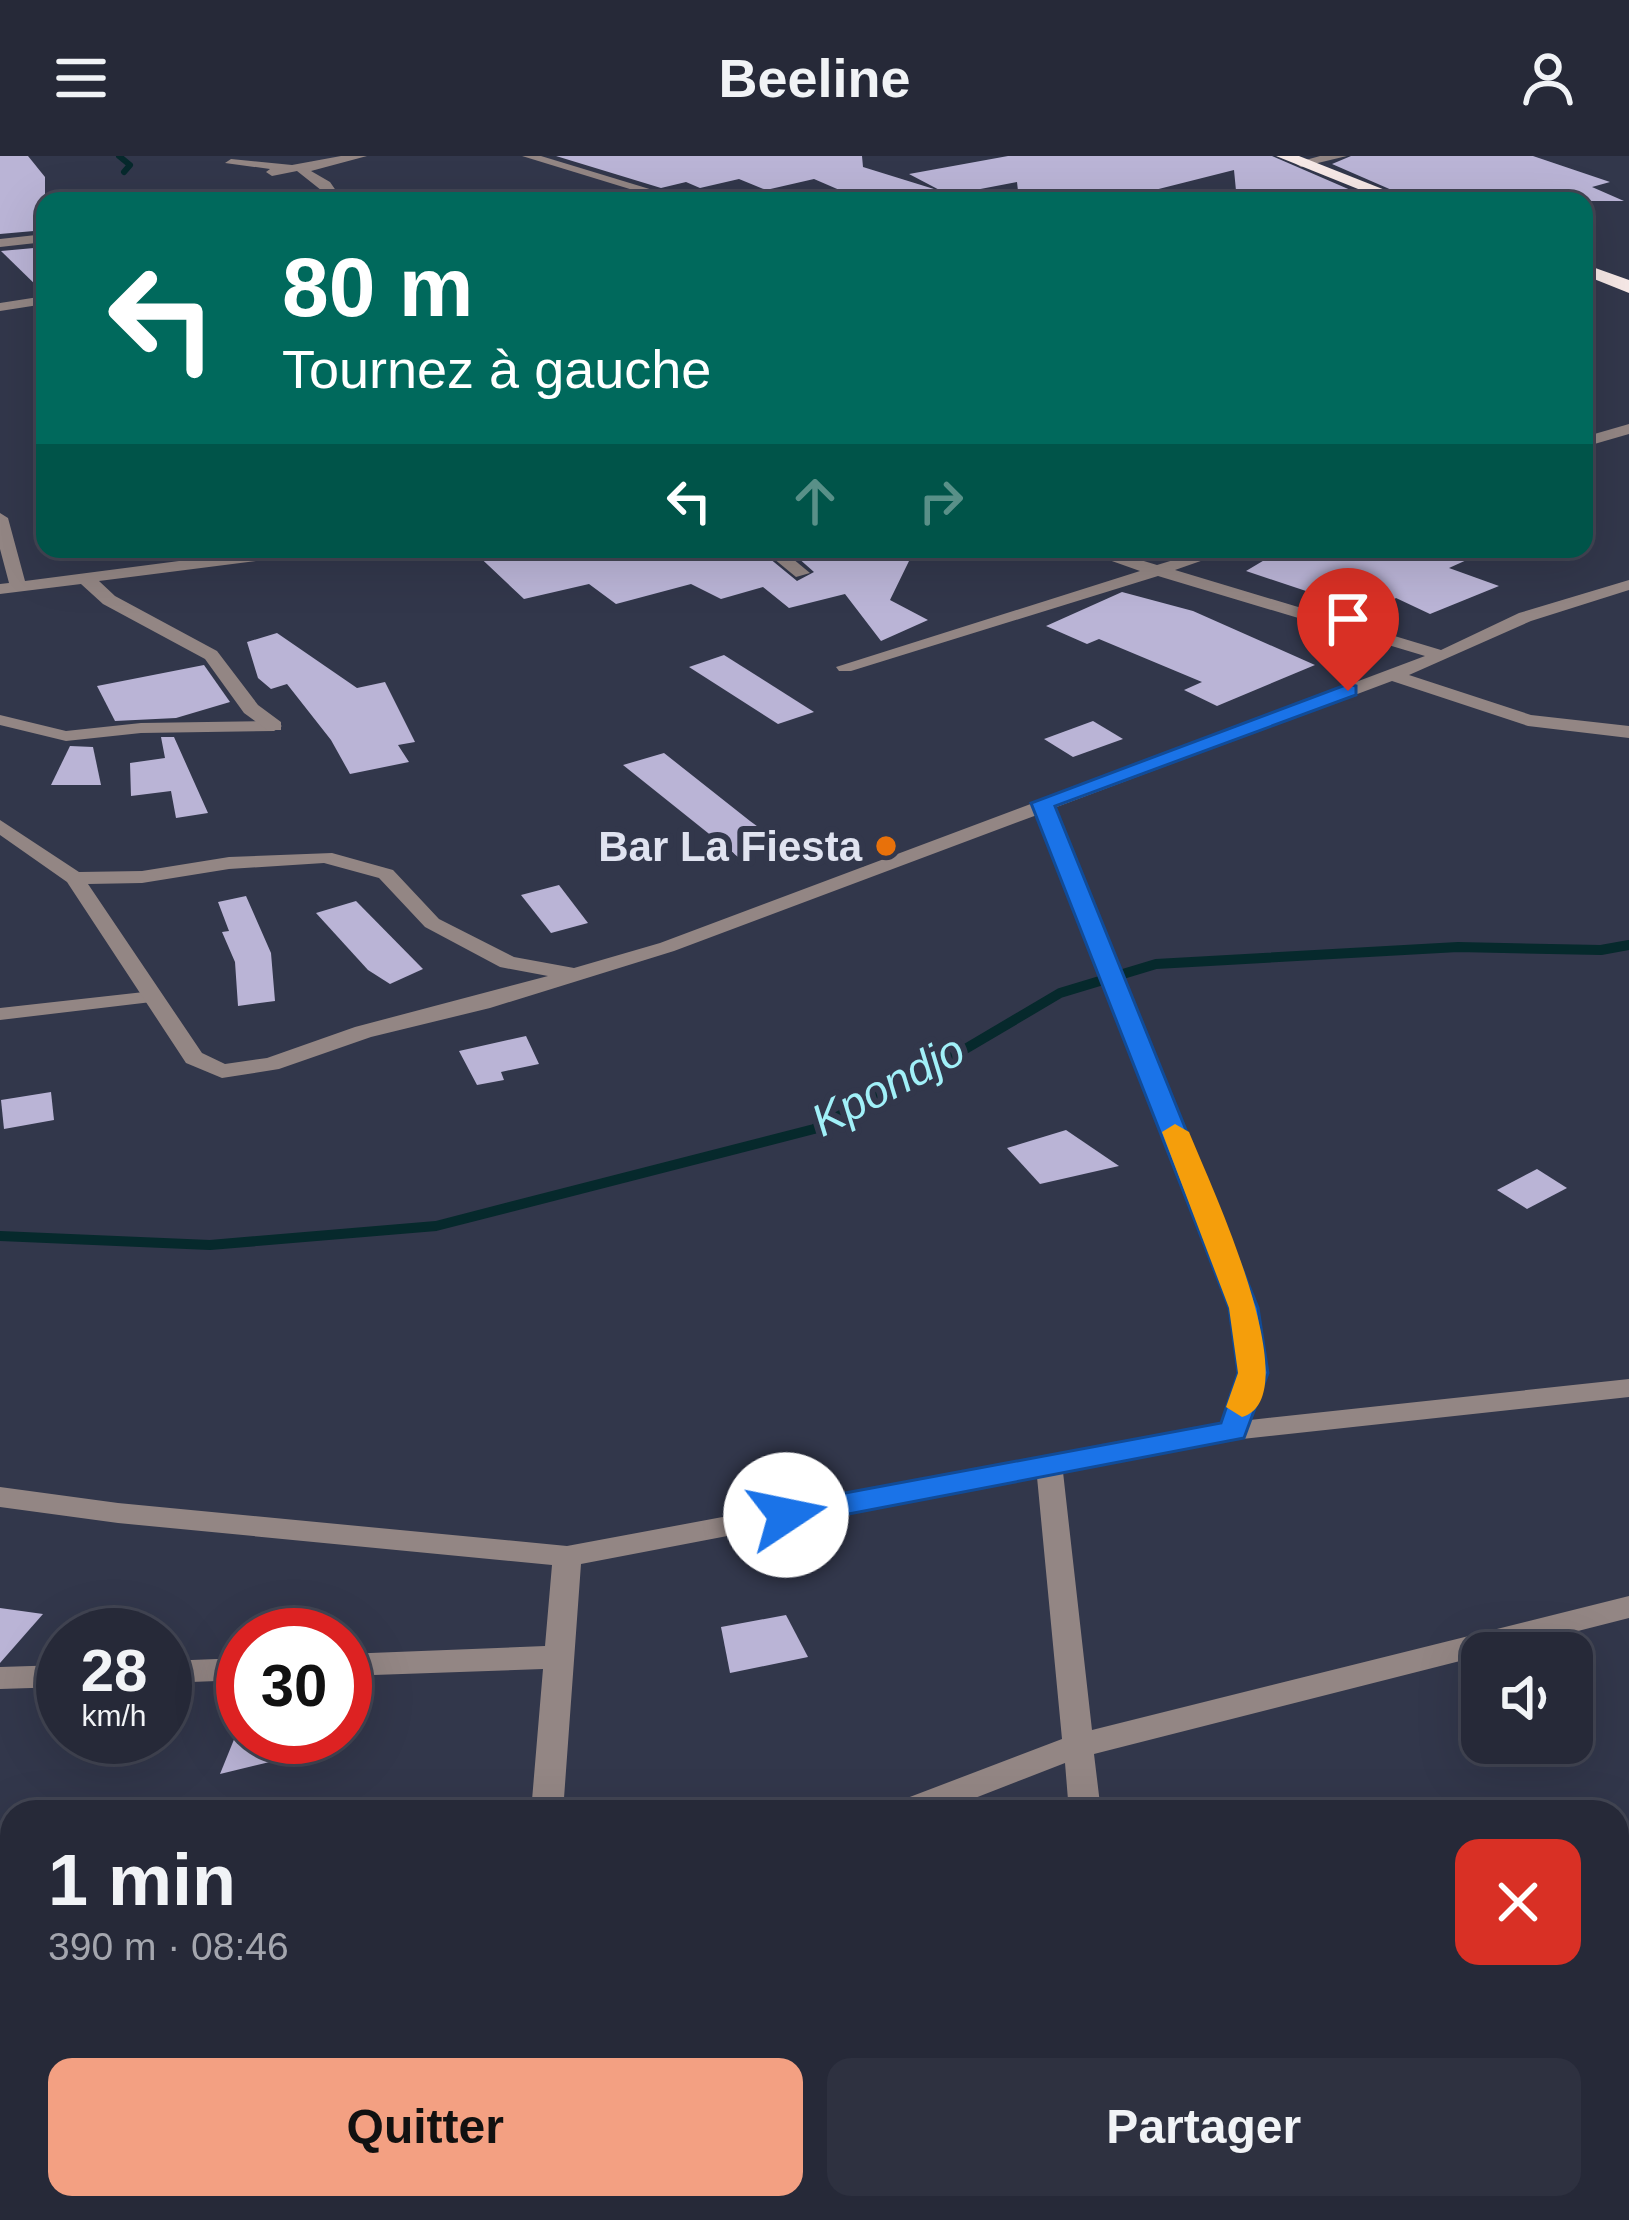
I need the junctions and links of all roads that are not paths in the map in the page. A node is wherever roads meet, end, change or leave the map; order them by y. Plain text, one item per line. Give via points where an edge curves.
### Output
1 (361, 156) edge
2 (528, 156) edge
3 (1341, 156) edge
4 (1293, 160) edge
5 (231, 163) dead end
6 (313, 164) junction
7 (272, 172) dead end
8 (331, 192) edge
9 (652, 192) edge
10 (1380, 192) edge
11 (36, 239) edge
12 (0, 243) edge
13 (1593, 273) edge
14 (1629, 287) edge
15 (36, 301) edge
16 (0, 307) edge
17 (1593, 421) edge
18 (1623, 431) edge
19 (1593, 439) edge
20 (0, 518) edge
21 (241, 558) edge
22 (782, 558) edge
23 (1114, 558) edge
24 (1198, 558) edge
25 (1155, 571) junction
26 (802, 573) dead end
27 (85, 578) junction
28 (1629, 585) edge
29 (9, 588) edge
30 (1442, 656) junction
31 (845, 667) dead end
32 (1392, 675) junction
33 (0, 720) edge
34 (274, 726) joint
35 (1629, 731) edge
36 (1042, 803) junction
37 (0, 826) edge
38 (74, 878) junction
39 (572, 975) junction
40 (153, 997) junction
41 (0, 1014) edge
42 (1629, 1388) edge
43 (1233, 1431) junction
44 (1049, 1466) junction
45 (0, 1497) edge
46 (567, 1556) junction
47 (1629, 1607) edge
48 (559, 1657) junction
49 (372, 1664) edge
50 (36, 1677) edge
51 (0, 1678) edge
52 (1077, 1747) junction
53 (548, 1800) edge
54 (937, 1800) edge
55 (1084, 1800) edge

1 - 6 street
2 - 9 street
3 - 4 street
4 - 10 highway
5 - 6 street
6 - 7 street
6 - 8 street via 303,171
11 - 12 street
13 - 14 highway
15 - 16 street
17 - 18 street
18 - 19 street
20 - 29 street
21 - 27 street
22 - 26 street
23 - 25 street
24 - 25 street
25 - 30 street
25 - 31 street
27 - 29 street
27 - 34 street via 109,600 211,655
28 - 30 street via 1525,617
30 - 32 street
32 - 35 street via 1528,720
32 - 36 street
33 - 34 lane via 65,736
36 - 39 street via 721,928
36 - 43 street via 1244,1308 1253,1373
37 - 38 street
38 - 39 street via 325,857 386,874 432,923 508,962
38 - 40 street
39 - 40 street via 271,1064 222,1070 181,1045
40 - 41 lane
42 - 43 street
43 - 44 street
44 - 46 street
44 - 52 street
45 - 46 street
46 - 48 street
47 - 52 street
48 - 49 street
48 - 53 street
50 - 51 street
52 - 54 street
52 - 55 street

